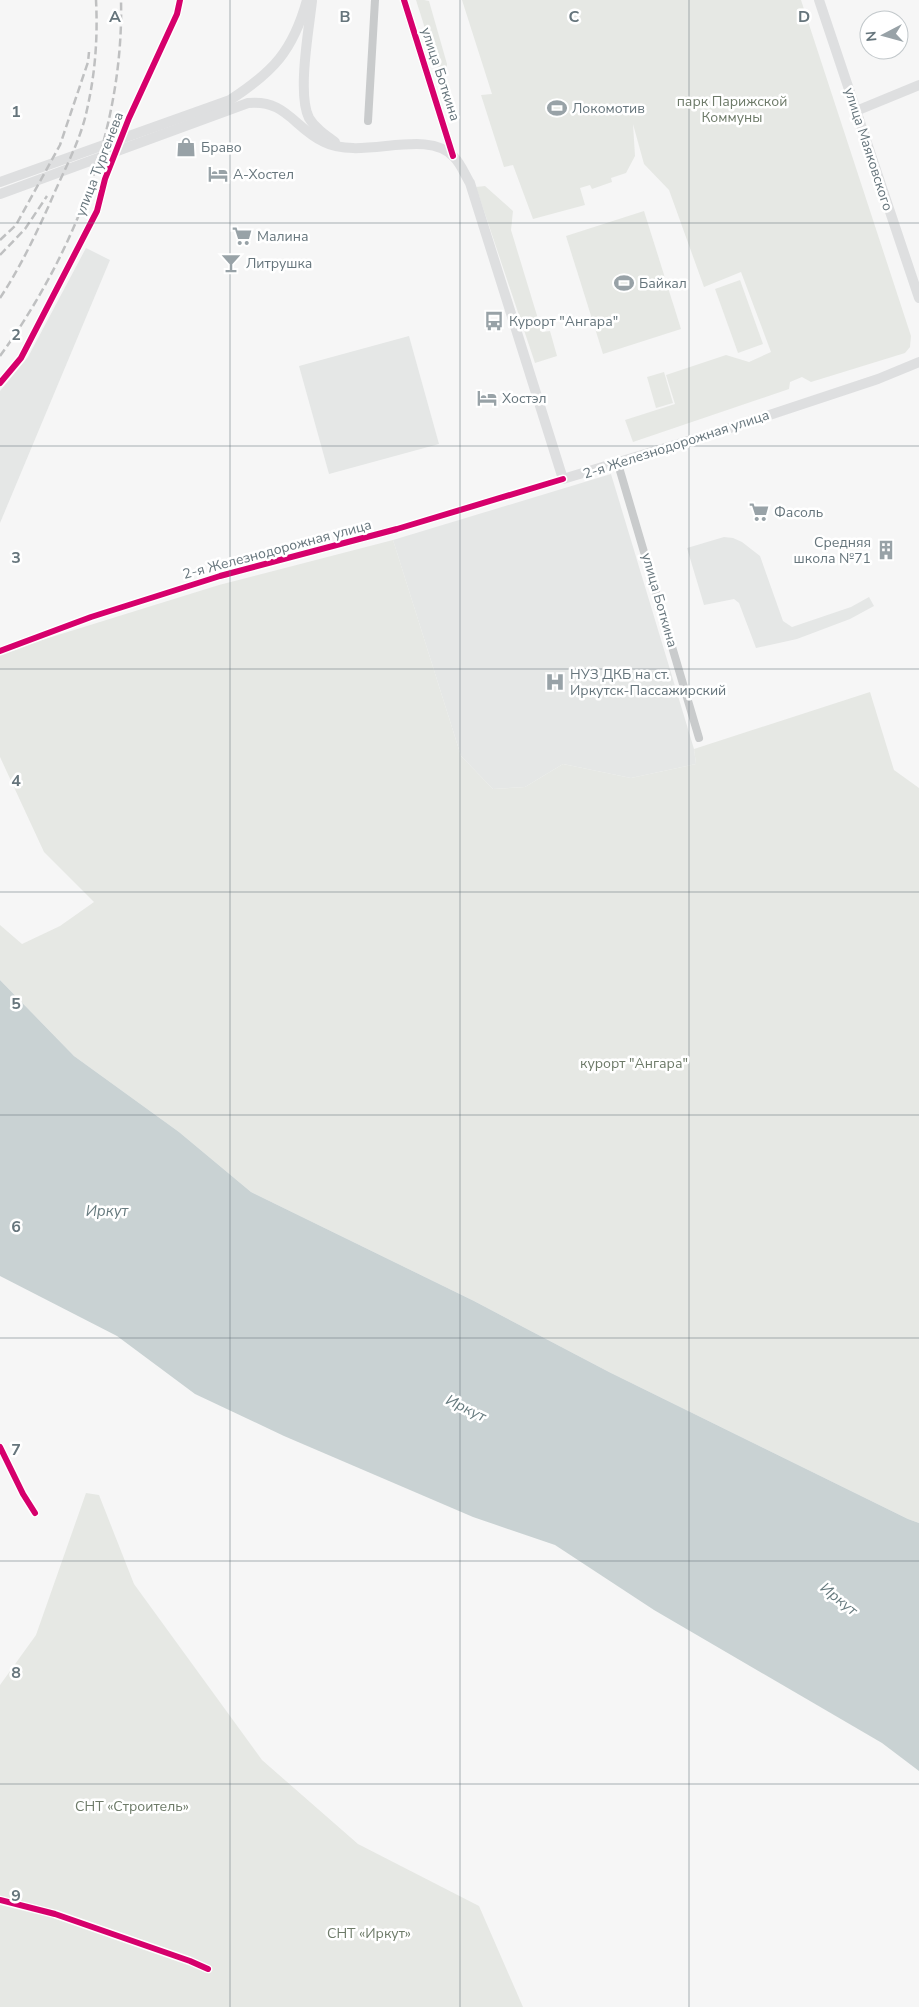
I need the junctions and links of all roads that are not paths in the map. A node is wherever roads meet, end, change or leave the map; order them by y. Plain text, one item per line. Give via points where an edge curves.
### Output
1 (180, 0) edge
2 (307, 0) edge
3 (312, 0) edge
4 (375, 0) edge
5 (404, 0) edge
6 (819, 0) edge
7 (919, 85) edge
8 (856, 111) junction
9 (368, 121) dead end
10 (138, 138) junction
11 (347, 148) junction
12 (453, 156) junction
13 (0, 182) edge
14 (0, 194) edge
15 (919, 298) edge
16 (919, 362) edge
17 (0, 382) edge
18 (618, 464) junction
19 (563, 479) junction
20 (0, 651) edge
21 (699, 738) dead end
22 (0, 1447) edge
23 (36, 1513) dead end
24 (0, 1900) edge
25 (208, 1969) dead end

1 - 17 street, улица Тургенева via 177,14 105,179 97,211 20,358
2 - 10 main road via 291,43 276,65 258,82 230,100
3 - 11 main road via 304,83 308,116 314,125
4 - 9 street
5 - 12 street, улица Боткина
6 - 8 main road, улица Маяковского
7 - 8 main road
8 - 15 main road, улица Маяковского
10 - 11 main road via 259,102 277,107 323,142
10 - 13 main road
10 - 14 main road
11 - 12 main road via 428,144
12 - 19 main road via 470,183
16 - 18 main road, 2-я Железнодорожная улица via 878,379
18 - 19 main road, 2-я Железнодорожная улица
18 - 21 street, улица Боткина
19 - 20 street, 2-я Железнодорожная улица via 397,530 215,578 91,617
22 - 23 street
24 - 25 street via 63,1917

